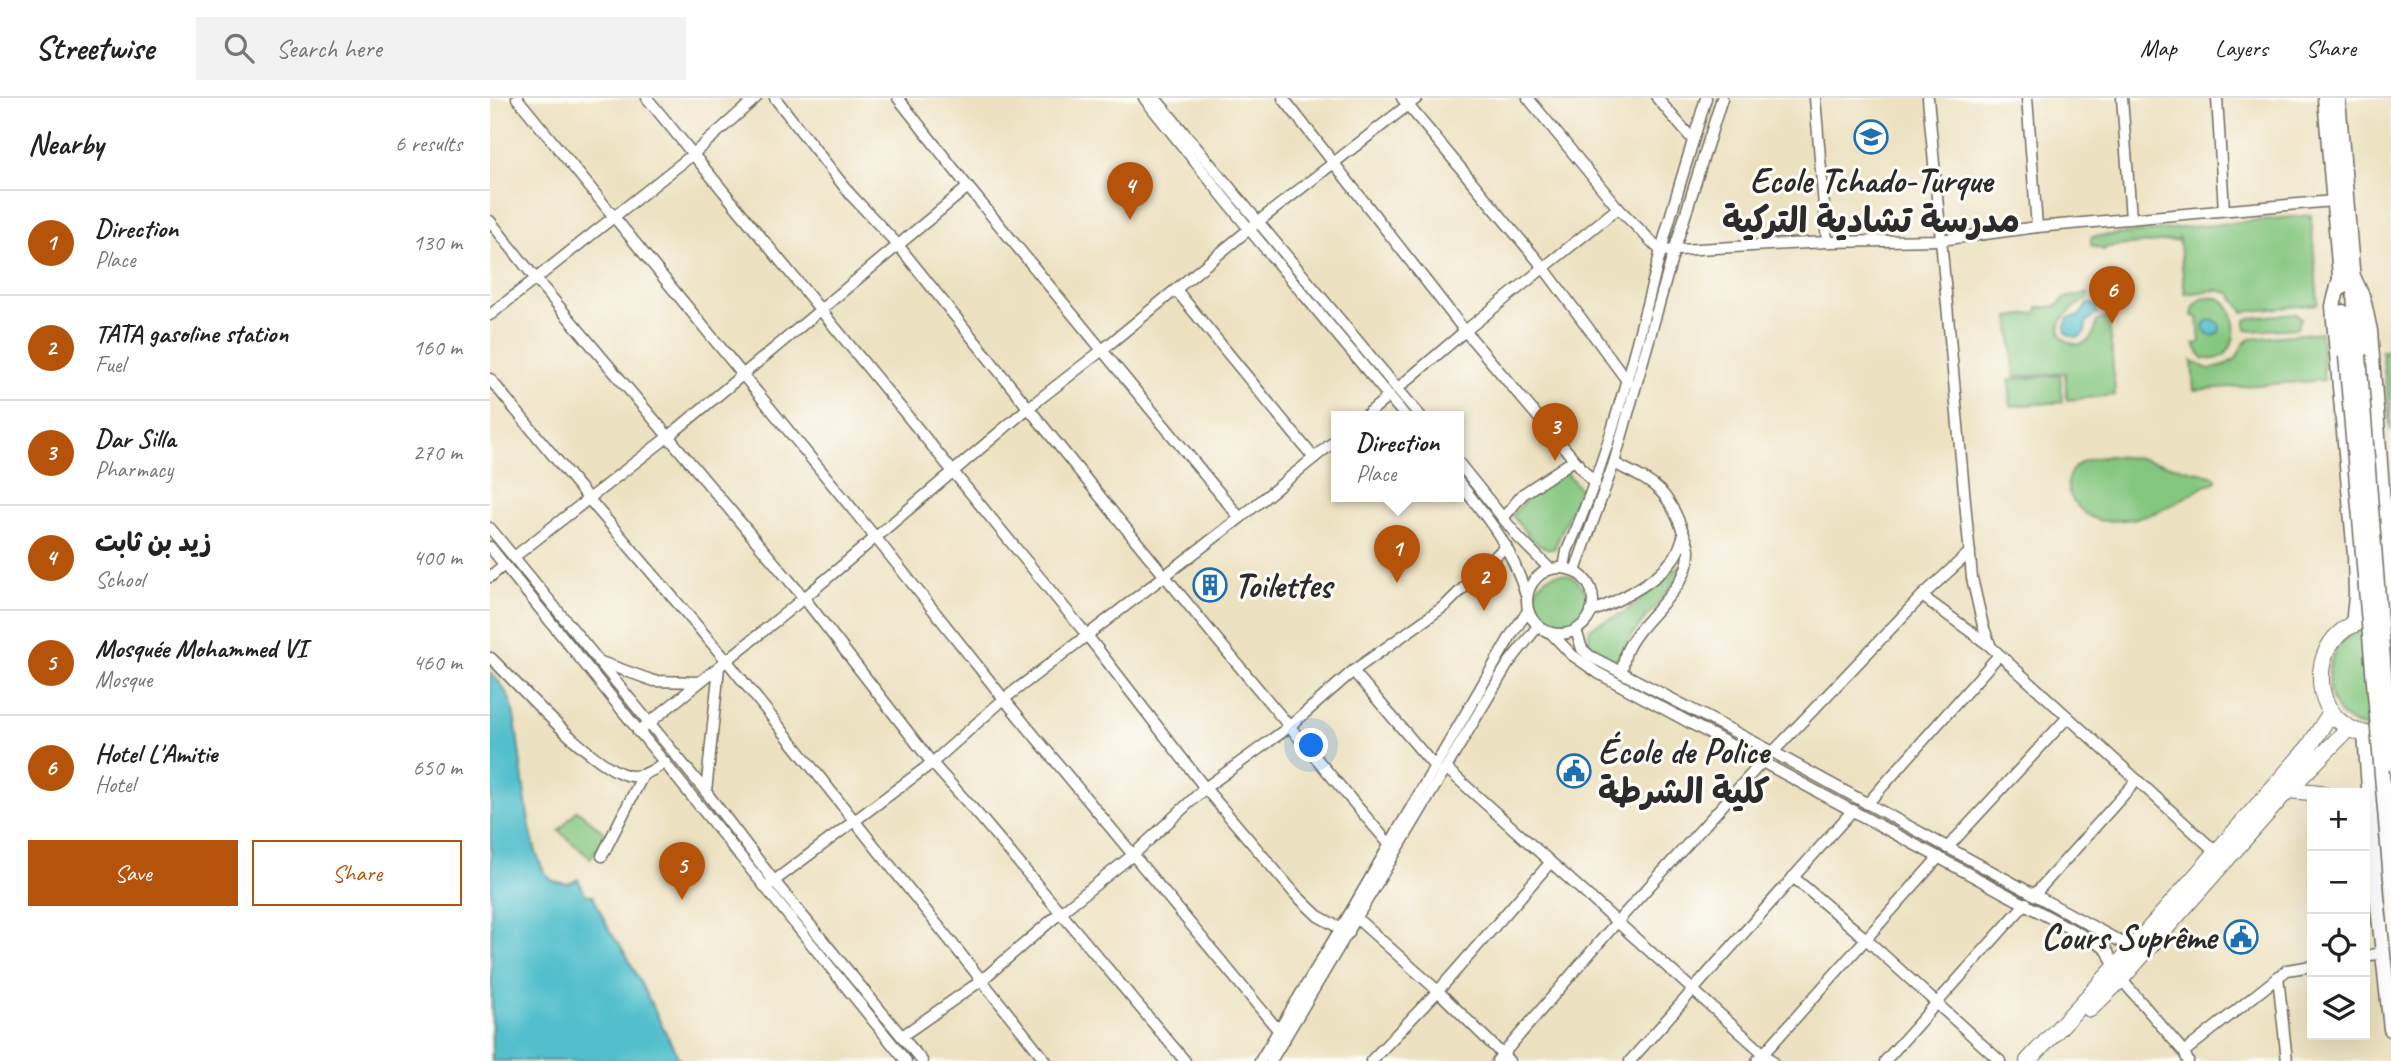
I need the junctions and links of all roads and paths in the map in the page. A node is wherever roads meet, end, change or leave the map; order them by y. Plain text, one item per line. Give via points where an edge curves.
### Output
1 (517, 98) edge
2 (647, 98) edge
3 (756, 98) edge
4 (775, 98) edge
5 (898, 98) edge
6 (1144, 98) edge
7 (1154, 98) edge
8 (1283, 98) edge
9 (1528, 98) edge
10 (1657, 98) edge
11 (1706, 98) edge
12 (1722, 98) edge
13 (1815, 98) edge
14 (1928, 98) edge
15 (2027, 98) edge
16 (2122, 98) edge
17 (2217, 98) edge
18 (2325, 98) edge
19 (2338, 98) edge
20 (1409, 101) edge
21 (2333, 121) junction
22 (1693, 140) junction
23 (692, 155) junction
24 (1335, 164) junction
25 (968, 187) junction
26 (2333, 201) junction
27 (1618, 208) junction
28 (2224, 210) junction
29 (612, 216) junction
30 (2131, 218) junction
31 (490, 220) edge
32 (1259, 221) junction
33 (2037, 227) junction
34 (1249, 229) junction
35 (1940, 240) junction
36 (1828, 242) junction
37 (898, 244) junction
38 (1661, 251) junction
39 (1674, 251) junction
40 (1544, 268) junction
41 (2346, 276) junction
42 (535, 278) junction
43 (1176, 290) junction
44 (821, 312) junction
45 (490, 315) edge
46 (1465, 331) junction
47 (1101, 351) junction
48 (2352, 355) junction
49 (741, 375) junction
50 (490, 379) edge
51 (1628, 382) junction
52 (1393, 392) junction
53 (1028, 408) junction
54 (1371, 411) edge
55 (1403, 411) edge
56 (1414, 411) edge
57 (669, 436) junction
58 (1331, 444) edge
59 (1314, 458) junction
60 (1574, 460) junction
61 (1614, 463) junction
62 (1464, 469) edge
63 (953, 474) junction
64 (1595, 484) junction
65 (1464, 488) edge
66 (588, 498) junction
67 (1504, 517) junction
68 (1240, 518) junction
69 (490, 528) edge
70 (1684, 534) junction
71 (876, 538) junction
72 (2389, 539) edge
73 (1506, 546) junction
74 (490, 547) edge
75 (1970, 552) junction
76 (509, 561) junction
77 (1550, 569) junction
78 (1570, 570) junction
79 (1163, 575) junction
80 (490, 577) edge
81 (527, 583) junction
82 (1922, 596) junction
83 (804, 598) junction
84 (1527, 598) junction
85 (2391, 607) edge
86 (1528, 611) junction
87 (1591, 612) junction
88 (2391, 621) edge
89 (2353, 625) junction
90 (1538, 626) junction
91 (1576, 630) junction
92 (1551, 633) junction
93 (1086, 634) junction
94 (1995, 651) junction
95 (491, 658) edge
96 (596, 660) junction
97 (723, 664) junction
98 (1353, 671) junction
99 (1622, 673) junction
100 (700, 682) junction
101 (1004, 699) junction
102 (2331, 712) junction
103 (2068, 717) junction
104 (649, 723) junction
105 (1289, 727) junction
106 (2348, 728) junction
107 (638, 732) junction
108 (2365, 734) junction
109 (2391, 734) edge
110 (1773, 752) junction
111 (1763, 761) junction
112 (666, 762) junction
113 (932, 763) junction
114 (2391, 763) edge
115 (1441, 768) junction
116 (643, 775) junction
117 (2137, 780) junction
118 (1205, 788) junction
119 (2367, 788) edge
120 (2288, 790) junction
121 (706, 792) junction
122 (2307, 792) edge
123 (1867, 804) junction
124 (1853, 810) junction
125 (855, 821) junction
126 (2370, 839) edge
127 (1390, 845) junction
128 (1947, 848) junction
129 (2216, 852) junction
130 (1134, 854) junction
131 (602, 856) dead end
132 (1939, 857) junction
133 (1550, 863) junction
134 (1793, 877) junction
135 (2391, 880) edge
136 (770, 884) junction
137 (2030, 899) junction
138 (1060, 913) junction
139 (1354, 916) junction
140 (1616, 923) junction
141 (1345, 931) junction
142 (1866, 939) junction
143 (2138, 942) junction
144 (2383, 953) junction
145 (2370, 955) edge
146 (2307, 966) edge
147 (2118, 973) junction
148 (2278, 976) junction
149 (982, 980) junction
150 (1438, 991) junction
151 (1692, 991) junction
152 (1938, 1003) junction
153 (2391, 1029) edge
154 (1279, 1031) junction
155 (902, 1036) junction
156 (2186, 1056) edge
157 (1765, 1058) edge
158 (1277, 1059) edge
159 (1503, 1059) edge
160 (906, 1061) edge
161 (922, 1061) edge
162 (1046, 1061) edge
163 (1185, 1061) edge
164 (1261, 1061) edge
165 (1371, 1061) edge
166 (1630, 1061) edge
167 (1885, 1061) edge
168 (2000, 1061) edge
169 (2028, 1061) edge
170 (2041, 1061) edge
171 (2287, 1061) edge

1 - 29 street
2 - 23 street
3 - 23 street
4 - 37 street via 850,194
5 - 25 street
6 - 34 street
7 - 32 street
8 - 24 street
9 - 27 street
10 - 22 street
11 - 22 street
12 - 39 street
13 - 36 street
14 - 35 street
15 - 33 street
16 - 30 street
17 - 28 street
18 - 21 main road
19 - 21 main road
20 - 24 street
20 - 40 street
21 - 26 main road
21 - 41 main road
22 - 38 street
23 - 29 street
23 - 44 street
24 - 32 street
24 - 46 street
25 - 37 street
25 - 47 street
26 - 28 street
26 - 41 main road
27 - 38 street
27 - 40 street
28 - 30 street
29 - 42 street
29 - 49 street
30 - 33 street
31 - 42 street
32 - 34 street
32 - 52 street
33 - 35 street
34 - 43 street
34 - 52 street
35 - 36 street
35 - 75 street
36 - 39 street
37 - 44 street
37 - 53 street
38 - 39 street
38 - 51 street
39 - 61 street
40 - 46 street
40 - 51 street
41 - 48 main road
41 - 72 main road via 2363,298 2370,331
41 - 89 main road via 2336,292 2333,313 2355,555
42 - 45 street
42 - 57 street
43 - 47 street
43 - 59 street
44 - 49 street
44 - 63 street
46 - 52 street
46 - 60 street
47 - 53 street
47 - 68 street
48 - 114 main road, bridge
48 - 135 main road, bridge
49 - 57 street
49 - 71 street
50 - 66 street
51 - 64 street
52 - 54 street
52 - 55 street
52 - 56 street
53 - 63 street
53 - 79 street
57 - 66 street
57 - 83 street
58 - 59 street
59 - 68 street
60 - 64 street
60 - 67 street via 1522,495
61 - 70 street via 1663,493
61 - 78 street
62 - 67 street
63 - 71 street
63 - 93 street
64 - 78 street via 1567,551
65 - 73 street
66 - 76 street
66 - 97 street
67 - 77 street
68 - 79 street
69 - 76 street
70 - 87 street via 1679,550 1663,570 1622,600
70 - 99 street via 1690,549 1685,571 1636,635
71 - 83 street
71 - 101 street
72 - 85 main road
73 - 84 street
73 - 98 street via 1446,605
74 - 76 street
75 - 82 street
75 - 94 street via 1978,603
76 - 80 street
76 - 81 street
77 - 78 street
77 - 84 street via 1534,580
78 - 87 street via 1592,593
79 - 93 street
79 - 105 street
81 - 96 street
81 - 107 street
82 - 94 street
82 - 110 street
83 - 97 street
83 - 113 street
84 - 86 street
86 - 90 street
86 - 115 street
87 - 91 street
88 - 89 highway
89 - 102 highway via 2331,643 2322,663 2320,685
90 - 92 street
90 - 115 street
91 - 92 street
91 - 99 street via 1582,649
92 - 111 street via 1591,669
93 - 101 street
93 - 118 street
94 - 103 street
94 - 123 street
95 - 116 street via 555,723 603,763 627,775
96 - 100 street via 654,681
96 - 104 street
97 - 100 street
97 - 121 street
97 - 125 street
98 - 105 street
98 - 115 street
99 - 110 street
100 - 104 street
101 - 113 street
101 - 130 street
102 - 106 highway
102 - 129 highway via 2309,747
103 - 117 street
103 - 128 street
104 - 107 street
104 - 121 street
105 - 118 street
105 - 127 street
106 - 108 highway
106 - 120 highway
107 - 112 street
108 - 109 highway
108 - 119 main road
110 - 123 street
111 - 124 street
111 - 140 street
112 - 116 street
112 - 136 street
113 - 125 street
113 - 138 street
115 - 127 street
115 - 133 street
115 - 139 street
116 - 131 street
117 - 129 street
117 - 137 street
118 - 130 street
118 - 141 street via 1296,895 1318,916
120 - 122 highway
120 - 147 highway
121 - 136 street
123 - 128 street
124 - 132 street
124 - 134 street
125 - 136 street
125 - 149 street
126 - 144 main road
127 - 139 street
128 - 137 street
129 - 143 highway
130 - 138 street
130 - 154 street
132 - 137 street
132 - 142 street
133 - 140 street
133 - 150 street
134 - 142 street
134 - 151 street
136 - 155 street
136 - 160 street
137 - 143 street via 2121,942
137 - 147 street via 2102,946
137 - 152 street
138 - 149 street
138 - 163 street
139 - 141 street
139 - 150 street
140 - 151 street
140 - 159 street
141 - 154 street
141 - 158 street
142 - 152 street
142 - 157 street
143 - 147 highway
144 - 145 street
144 - 153 main road
146 - 148 street
147 - 156 street
147 - 169 highway
147 - 170 highway
148 - 156 street
148 - 171 street
149 - 155 street
149 - 162 street
150 - 159 street
150 - 165 street
151 - 157 street
151 - 166 street
152 - 167 street
152 - 168 street
154 - 164 street
155 - 161 street

